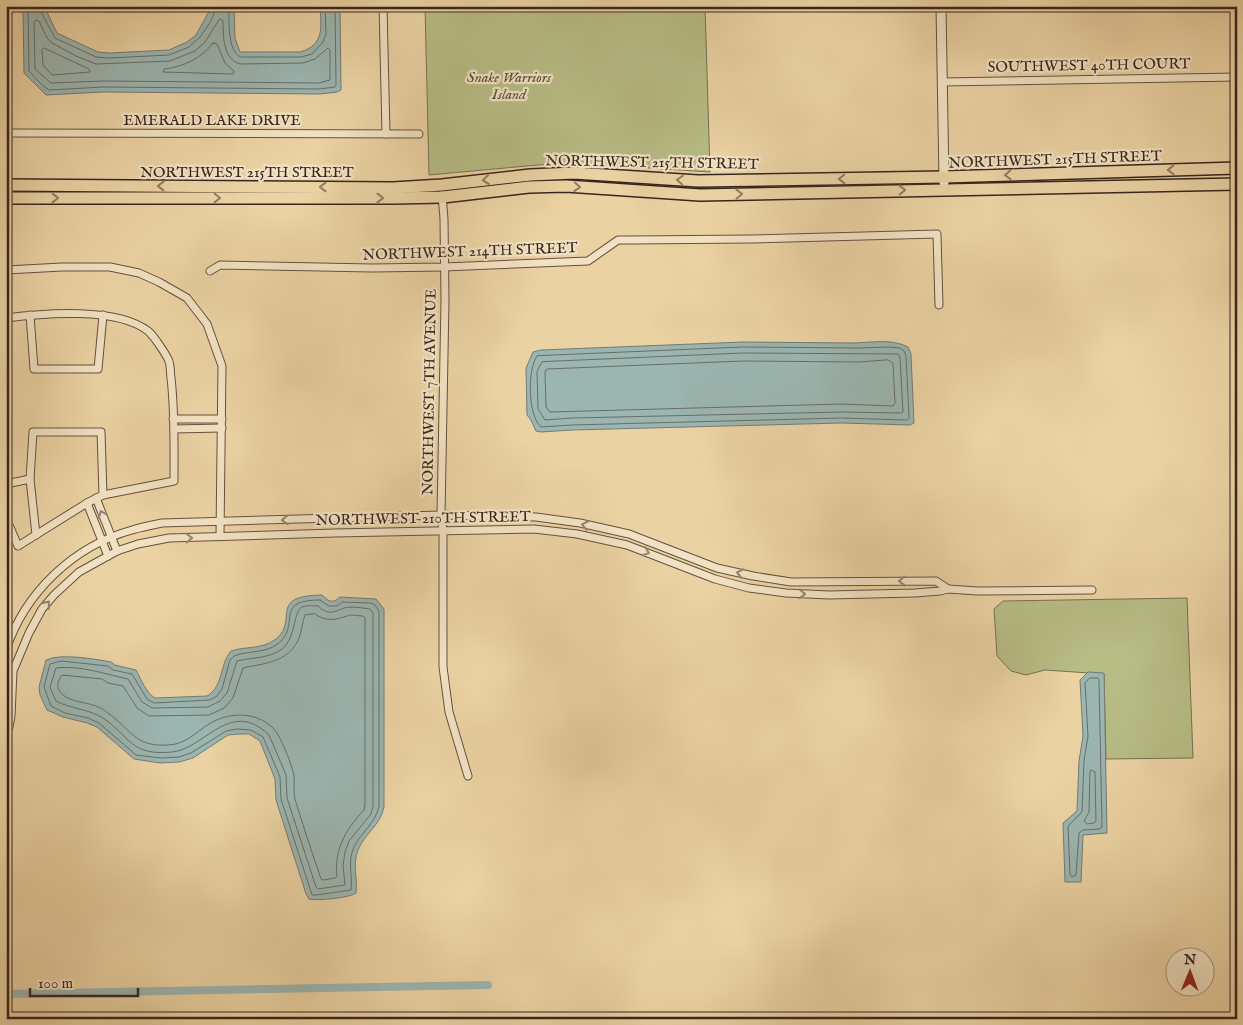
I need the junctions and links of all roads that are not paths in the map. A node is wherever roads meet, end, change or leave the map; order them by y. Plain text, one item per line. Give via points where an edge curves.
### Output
1 (98, 6) edge
2 (162, 6) edge
3 (382, 6) edge
4 (941, 6) edge
5 (1237, 76) edge
6 (942, 82) junction
7 (6, 133) edge
8 (386, 134) junction
9 (419, 134) dead end
10 (1237, 168) edge
11 (1193, 169) junction
12 (944, 177) junction
13 (1237, 184) edge
14 (6, 185) edge
15 (1193, 185) junction
16 (944, 189) junction
17 (442, 191) junction
18 (6, 198) edge
19 (444, 268) junction
20 (6, 270) edge
21 (210, 271) dead end
22 (939, 305) dead end
23 (30, 315) junction
24 (103, 315) junction
25 (6, 318) edge
26 (173, 419) junction
27 (222, 419) junction
28 (222, 428) junction
29 (174, 429) junction
30 (30, 479) junction
31 (6, 484) edge
32 (99, 496) junction
33 (87, 503) junction
34 (440, 515) junction
35 (6, 518) edge
36 (220, 522) junction
37 (443, 531) junction
38 (36, 535) junction
39 (220, 536) junction
40 (111, 537) junction
41 (102, 542) junction
42 (117, 551) junction
43 (108, 556) junction
44 (948, 589) junction
45 (1092, 590) dead end
46 (6, 650) edge
47 (6, 732) edge
48 (6, 740) edge
49 (468, 776) dead end
50 (6, 782) edge

1 - 2 street
3 - 8 street
4 - 6 street
5 - 6 street, SOUTHWEST 40TH COURT
6 - 12 street
7 - 8 street, EMERALD LAKE DRIVE
8 - 9 street, EMERALD LAKE DRIVE
10 - 11 main road, NORTHWEST 215TH STREET
11 -> 12 main road, NORTHWEST 215TH STREET
11 - 15 main road
12 - 16 street
12 -> 17 main road, NORTHWEST 215TH STREET via 698,181 574,172 530,175
13 - 15 main road, NORTHWEST 215TH STREET
17 -> 14 main road, NORTHWEST 215TH STREET
15 - 16 main road, NORTHWEST 215TH STREET
17 -> 16 main road, NORTHWEST 215TH STREET via 566,186 700,195
18 -> 17 main road, NORTHWEST 215TH STREET via 394,198
17 - 19 street, NORTHWEST 7TH AVENUE
19 - 21 street, NORTHWEST 214TH STREET via 220,265
19 - 22 street, NORTHWEST 214TH STREET via 588,261 618,240 937,234
19 - 34 street, NORTHWEST 7TH AVENUE
20 - 27 street via 110,267 138,273 187,298 207,324 222,366
23 - 24 street
23 - 24 street via 34,369 98,369
23 - 25 street
24 - 26 street via 129,321 149,332 169,360
26 - 27 street
26 - 29 street
27 - 28 street
28 - 29 street
28 - 36 street
29 - 32 street via 174,481
30 - 31 street
30 - 32 street via 33,432 101,432
30 - 38 street
32 - 33 street
40 -> 32 street
33 - 38 street
33 - 41 street
34 -> 36 street, NORTHWEST 210TH STREET
34 - 37 street, NORTHWEST 7TH AVENUE
44 -> 34 street, NORTHWEST 210TH STREET via 936,581 790,582 717,568 629,534 580,523 536,517
35 - 38 street via 18,546
36 - 39 street
36 - 40 street, NORTHWEST 210TH STREET via 162,523
37 - 39 street, NORTHWEST 210TH STREET
37 -> 44 street, NORTHWEST 210TH STREET via 534,529 577,534 626,545 715,579 786,593 914,593
37 - 49 street, NORTHWEST 7TH AVENUE via 443,667 450,712
42 -> 39 street, NORTHWEST 210TH STREET via 169,538
40 - 41 street, NORTHWEST 210TH STREET
40 - 42 street
41 - 43 street
41 - 46 street, NORTHWEST 210TH STREET via 74,557 47,581 19,621
42 - 43 street, NORTHWEST 210TH STREET
47 -> 43 street, NORTHWEST 210TH STREET via 11,716 13,671 42,609 79,572
44 - 45 street, NORTHWEST 210TH STREET
48 - 50 street

